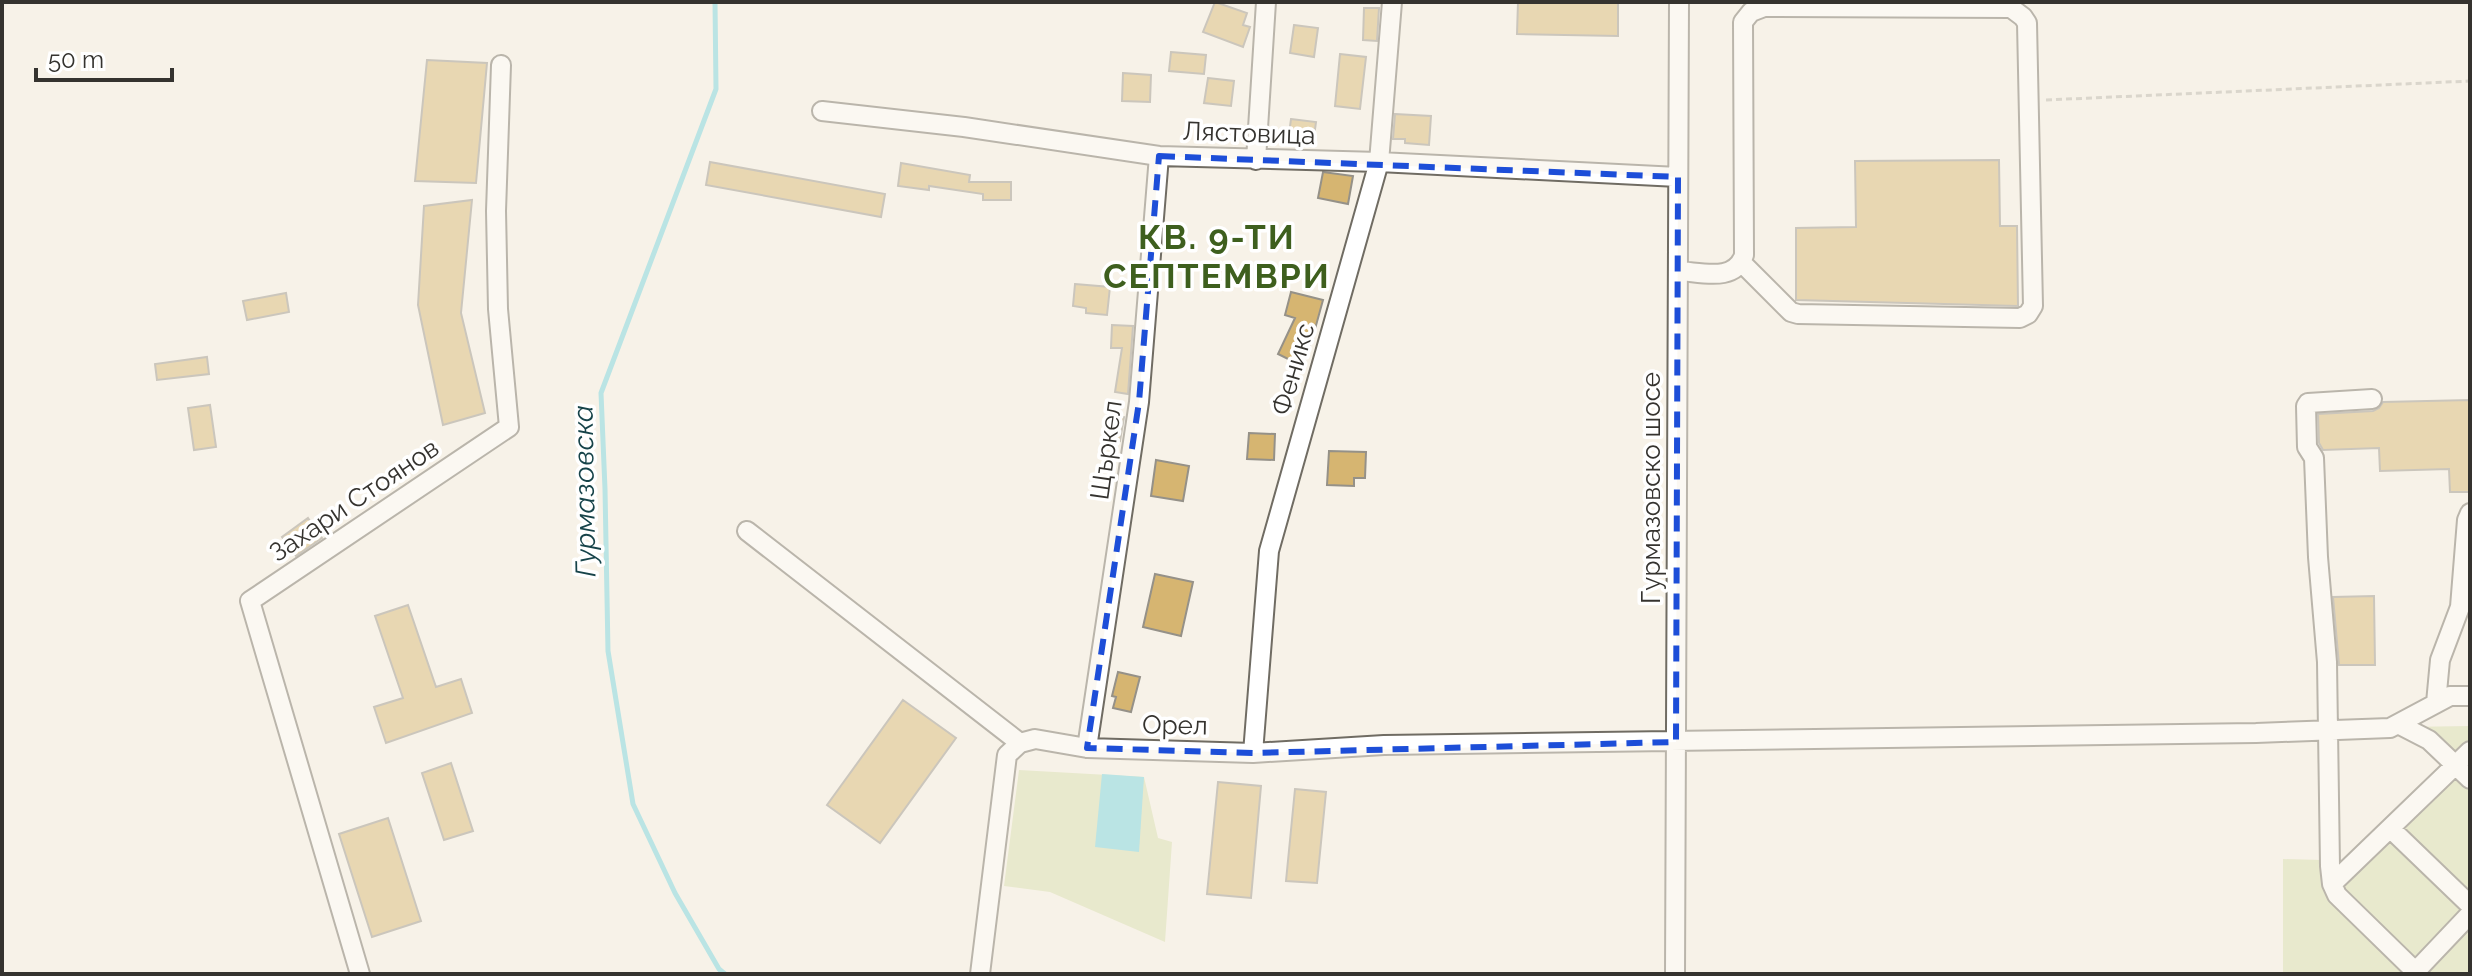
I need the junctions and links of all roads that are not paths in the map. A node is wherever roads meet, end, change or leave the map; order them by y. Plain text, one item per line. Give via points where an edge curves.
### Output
1 (1266, 2) edge
2 (1392, 2) edge
3 (1679, 2) edge
4 (501, 65) dead end
5 (822, 111) dead end
6 (1159, 156) junction
7 (1256, 160) junction
8 (1379, 162) junction
9 (1678, 177) junction
10 (1742, 263) junction
11 (1678, 271) junction
12 (2372, 399) dead end
13 (2470, 513) edge
14 (747, 531) dead end
15 (2470, 696) edge
16 (2436, 703) junction
17 (2398, 724) junction
18 (2328, 730) junction
19 (1676, 742) junction
20 (1020, 743) junction
21 (1087, 748) junction
22 (2470, 751) edge
23 (1253, 753) junction
24 (2454, 764) junction
25 (2470, 779) edge
26 (2391, 829) junction
27 (2332, 884) junction
28 (2470, 905) edge
29 (2470, 914) edge
30 (2417, 973) edge
31 (360, 974) edge
32 (980, 974) edge
33 (1675, 974) edge

1 - 7 street
2 - 8 street, Феникс
3 - 9 street, Гурмазовско шосе
4 - 31 street, Захари Стоянов via 498,309 509,427 250,601
5 - 6 street, Лястовица
6 - 7 street, Лястовица
6 - 21 street, Щъркел via 1139,402
7 - 8 street, Лястовица
8 - 9 street, Лястовица
8 - 23 street, Феникс via 1269,551
9 - 11 street, Гурмазовско шосе
10 - 10 street via 1743,22 1751,12 1764,7 2011,8 2023,17 2033,306 2028,314 1798,314
10 - 11 street via 1727,274
11 - 19 street, Гурмазовско шосе
12 - 18 street via 2306,404 2307,447 2314,458
13 - 16 street via 2460,607 2440,660
14 - 20 street
15 - 16 street via 2450,696
16 - 17 street
17 - 18 street, Орел
17 - 24 street via 2429,740
18 - 19 street, Орел
18 - 27 street
19 - 23 street, Орел via 1384,745
19 - 33 street, Гурмазовско шосе
20 - 21 street, Орел via 1035,739
20 - 32 street via 1007,755
21 - 23 street, Орел
22 - 24 street
24 - 25 street
24 - 26 street
26 - 27 street
26 - 28 street
27 - 30 street
29 - 30 street

